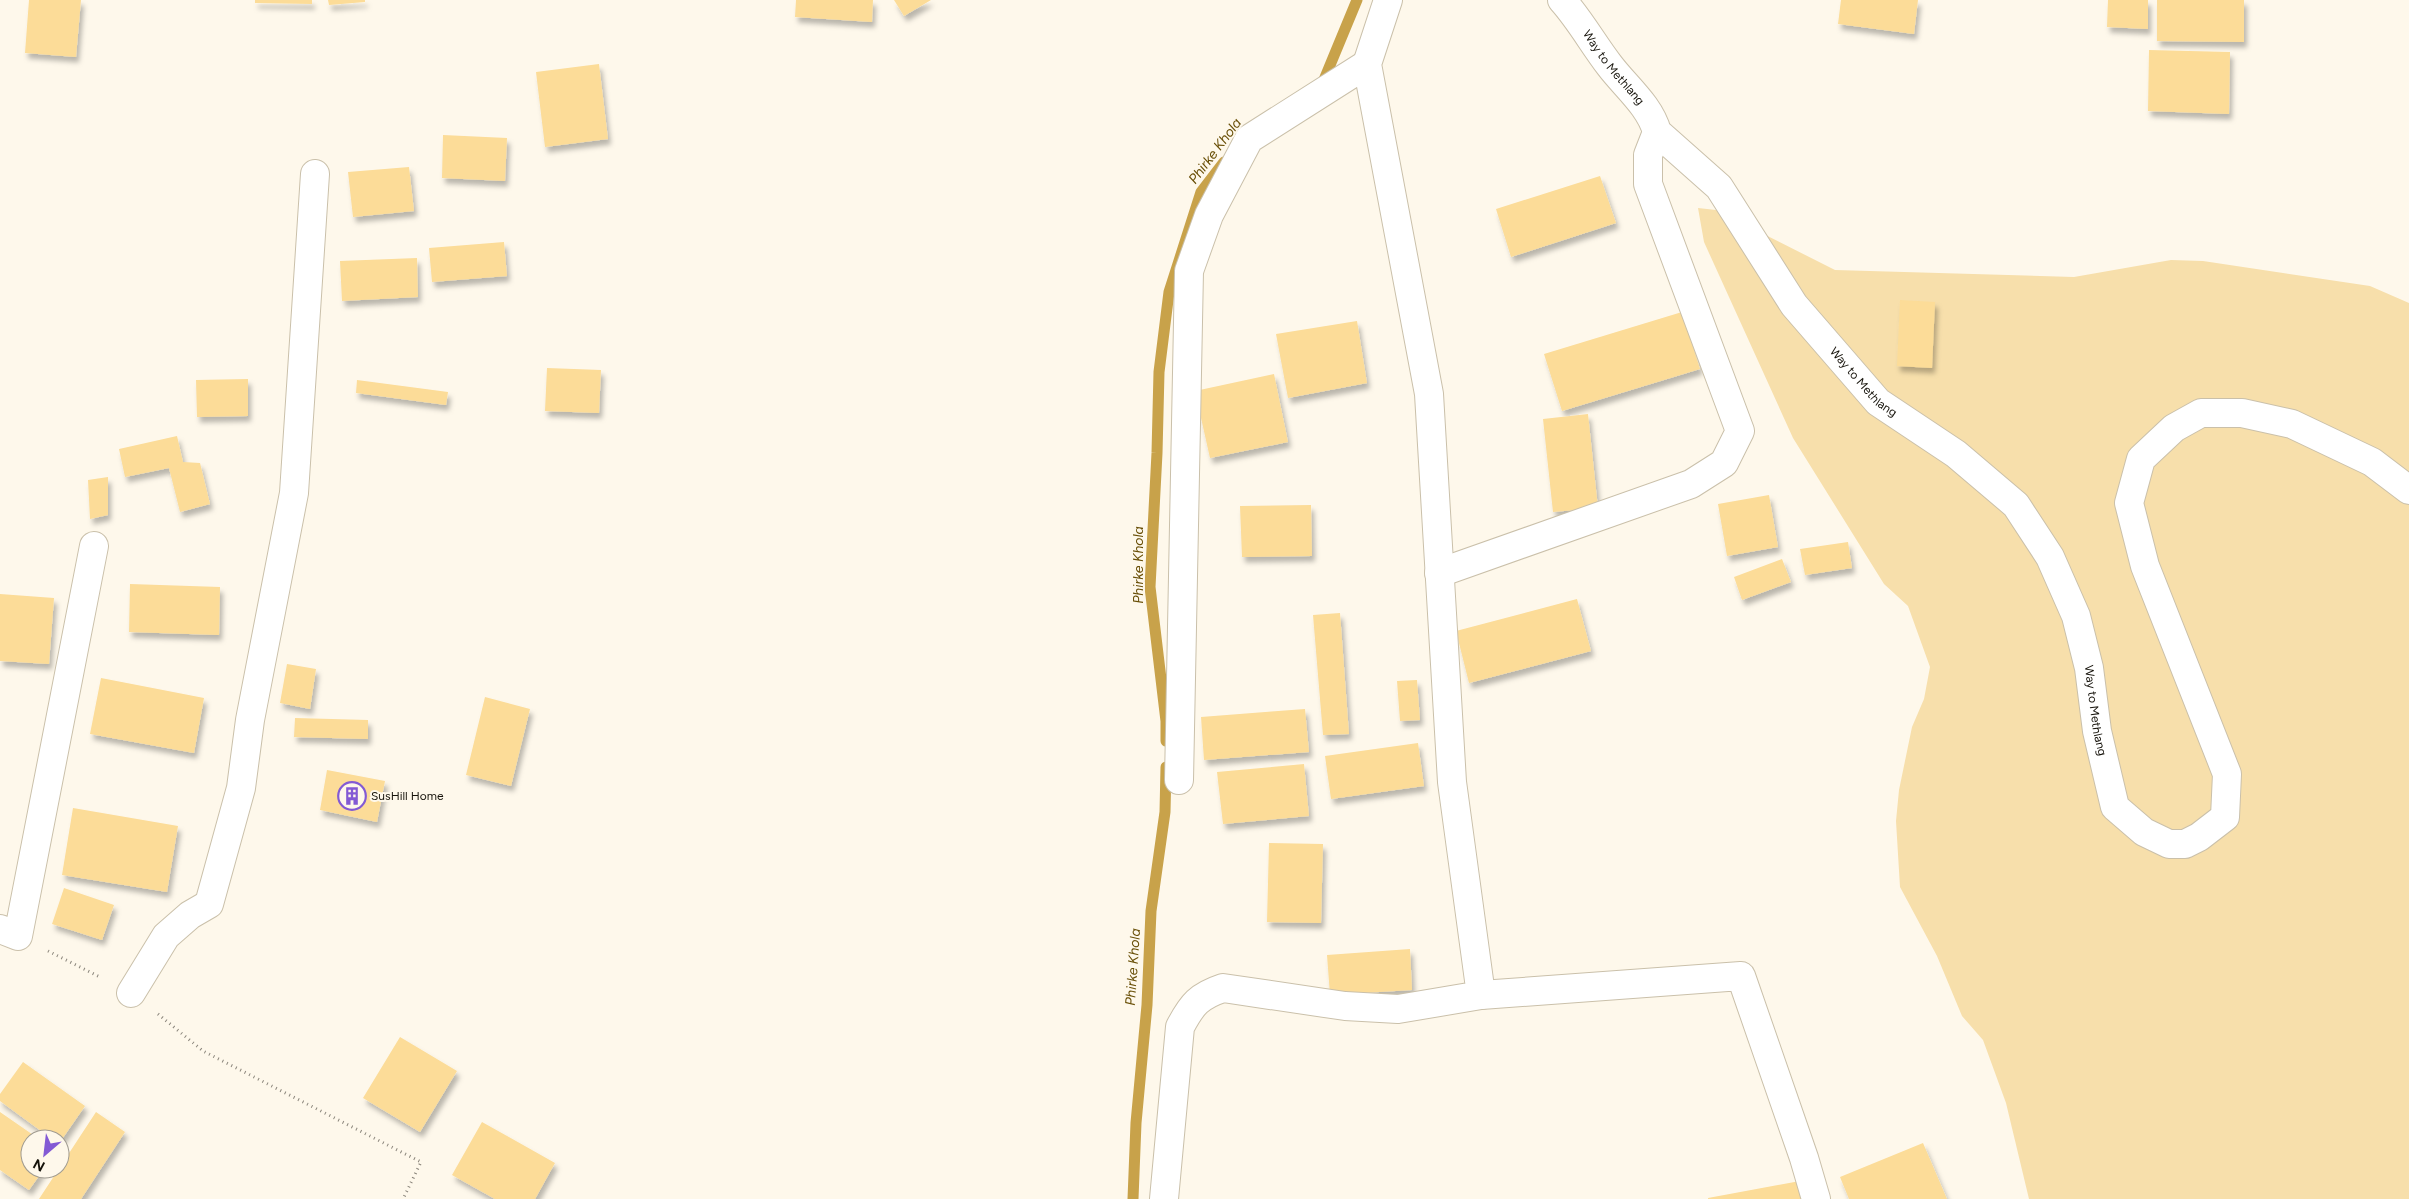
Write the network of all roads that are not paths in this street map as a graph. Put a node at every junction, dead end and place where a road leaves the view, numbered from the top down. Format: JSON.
{"nodes":[{"id":1,"x":1388,"y":0,"type":"edge"},
{"id":2,"x":1562,"y":0,"type":"edge"},
{"id":3,"x":1367,"y":64,"type":"junction"},
{"id":4,"x":1656,"y":132,"type":"junction"},
{"id":5,"x":315,"y":174,"type":"dead end"},
{"id":6,"x":2409,"y":490,"type":"edge"},
{"id":7,"x":94,"y":546,"type":"dead end"},
{"id":8,"x":1439,"y":573,"type":"junction"},
{"id":9,"x":1179,"y":780,"type":"dead end"},
{"id":10,"x":9,"y":933,"type":"edge"},
{"id":11,"x":131,"y":992,"type":"road end"},
{"id":12,"x":1481,"y":995,"type":"junction"},
{"id":13,"x":1164,"y":1199,"type":"edge"},
{"id":14,"x":1816,"y":1199,"type":"edge"}],
"edges":[{"from":1,"to":3,"type":"street"},
{"from":2,"to":4,"type":"street","name":"Way to Methlang"},
{"from":3,"to":8,"type":"street"},
{"from":3,"to":9,"type":"street"},
{"from":4,"to":6,"type":"street","name":"Way to Methlang"},
{"from":4,"to":8,"type":"street"},
{"from":5,"to":11,"type":"street"},
{"from":7,"to":10,"type":"street"},
{"from":8,"to":12,"type":"street"},
{"from":12,"to":13,"type":"street"},
{"from":12,"to":14,"type":"street"}]}
